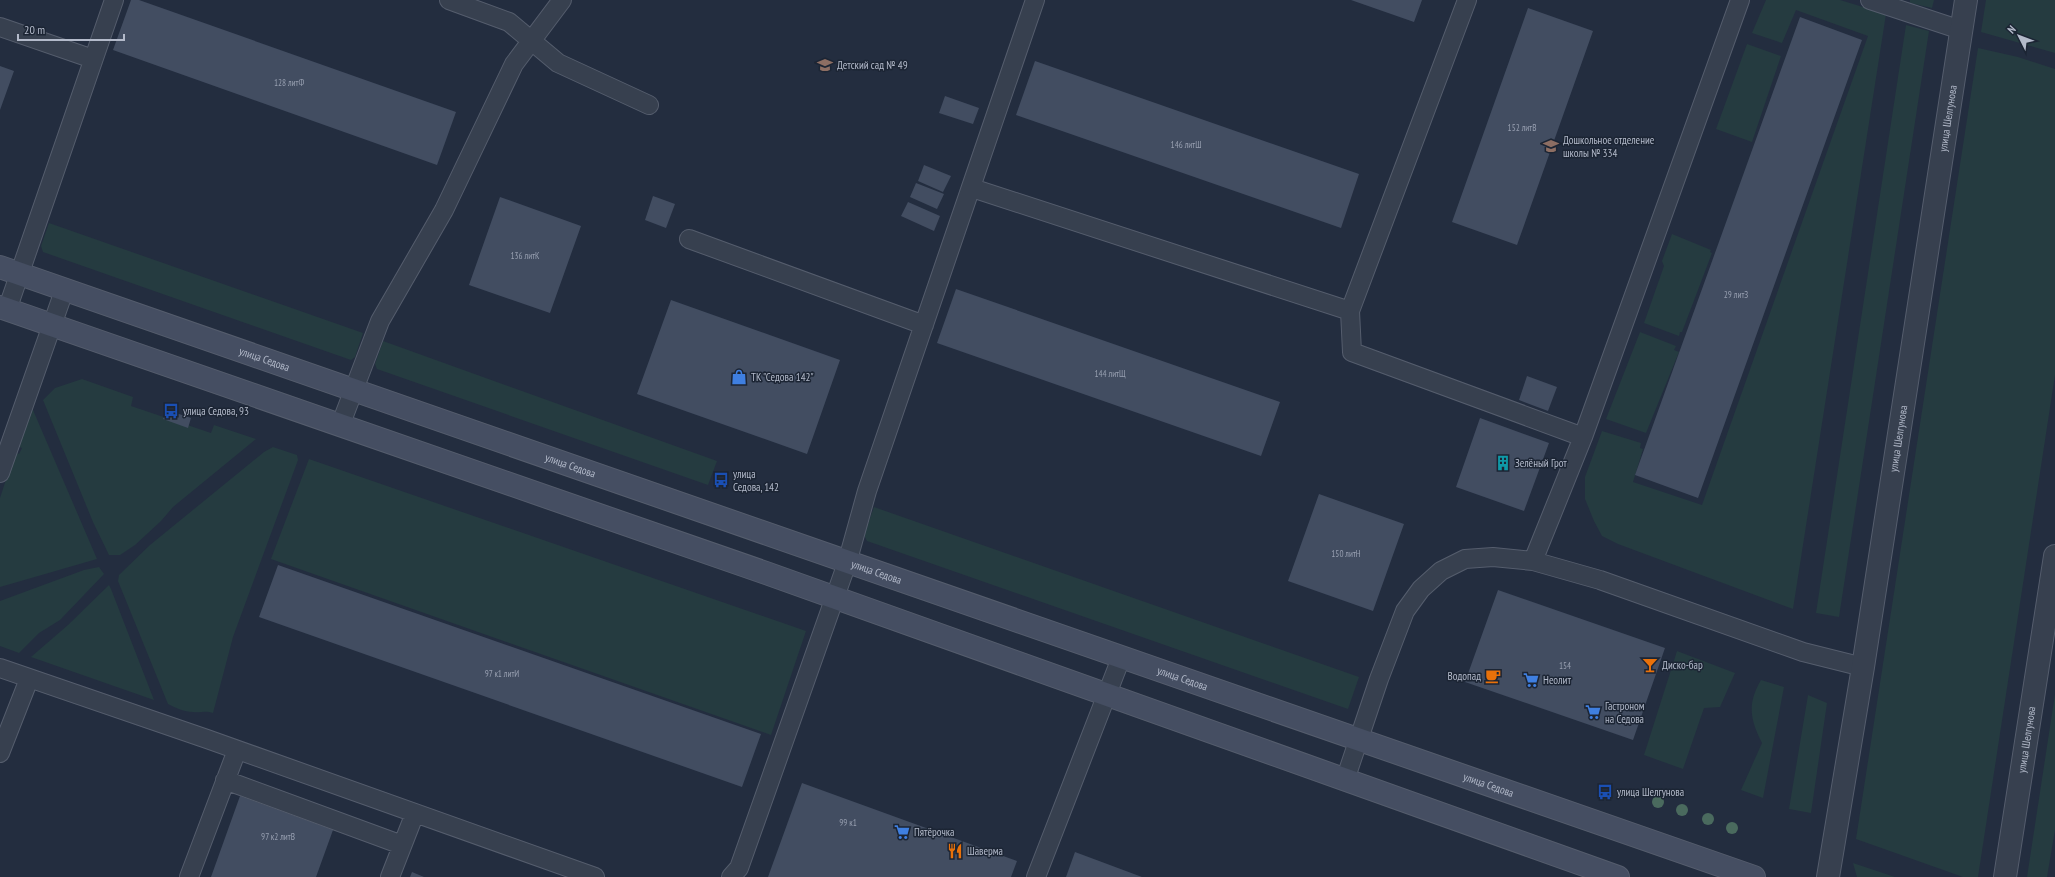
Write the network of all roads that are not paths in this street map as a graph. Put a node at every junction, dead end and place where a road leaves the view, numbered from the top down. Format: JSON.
{"nodes":[{"id":1,"x":114,"y":0,"type":"edge"},
{"id":2,"x":449,"y":0,"type":"edge"},
{"id":3,"x":562,"y":0,"type":"edge"},
{"id":4,"x":1035,"y":0,"type":"edge"},
{"id":5,"x":1467,"y":0,"type":"edge"},
{"id":6,"x":1740,"y":0,"type":"edge"},
{"id":7,"x":1870,"y":0,"type":"edge"},
{"id":8,"x":1966,"y":0,"type":"edge"},
{"id":9,"x":0,"y":27,"type":"edge"},
{"id":10,"x":1961,"y":30,"type":"junction"},
{"id":11,"x":532,"y":40,"type":"junction"},
{"id":12,"x":93,"y":59,"type":"junction"},
{"id":13,"x":649,"y":105,"type":"dead end"},
{"id":14,"x":972,"y":188,"type":"junction"},
{"id":15,"x":689,"y":239,"type":"dead end"},
{"id":16,"x":10,"y":271,"type":"edge"},
{"id":17,"x":64,"y":291,"type":"junction"},
{"id":18,"x":3,"y":308,"type":"edge"},
{"id":19,"x":1350,"y":311,"type":"junction"},
{"id":20,"x":924,"y":325,"type":"junction"},
{"id":21,"x":52,"y":326,"type":"junction"},
{"id":22,"x":353,"y":390,"type":"junction"},
{"id":23,"x":340,"y":426,"type":"junction"},
{"id":24,"x":1583,"y":437,"type":"junction"},
{"id":25,"x":0,"y":473,"type":"edge"},
{"id":26,"x":2055,"y":556,"type":"edge"},
{"id":27,"x":1533,"y":561,"type":"junction"},
{"id":28,"x":847,"y":563,"type":"junction"},
{"id":29,"x":834,"y":598,"type":"junction"},
{"id":30,"x":1121,"y":658,"type":"junction"},
{"id":31,"x":1863,"y":667,"type":"junction"},
{"id":32,"x":0,"y":668,"type":"edge"},
{"id":33,"x":29,"y":679,"type":"junction"},
{"id":34,"x":1107,"y":695,"type":"junction"},
{"id":35,"x":1358,"y":740,"type":"junction"},
{"id":36,"x":237,"y":750,"type":"junction"},
{"id":37,"x":0,"y":753,"type":"edge"},
{"id":38,"x":225,"y":780,"type":"junction"},
{"id":39,"x":1345,"y":780,"type":"junction"},
{"id":40,"x":415,"y":813,"type":"junction"},
{"id":41,"x":402,"y":845,"type":"junction"},
{"id":42,"x":189,"y":877,"type":"edge"},
{"id":43,"x":390,"y":877,"type":"edge"},
{"id":44,"x":595,"y":877,"type":"edge"},
{"id":45,"x":732,"y":877,"type":"edge"},
{"id":46,"x":1036,"y":877,"type":"edge"},
{"id":47,"x":1618,"y":877,"type":"edge"},
{"id":48,"x":1754,"y":877,"type":"edge"},
{"id":49,"x":1828,"y":877,"type":"edge"},
{"id":50,"x":2005,"y":877,"type":"edge"}],
"edges":[{"from":1,"to":12,"type":"lane"},
{"from":2,"to":11,"type":"lane"},
{"from":3,"to":11,"type":"lane"},
{"from":4,"to":14,"type":"lane"},
{"from":5,"to":19,"type":"lane"},
{"from":6,"to":24,"type":"lane"},
{"from":7,"to":10,"type":"lane"},
{"from":8,"to":10,"type":"street","name":"улица Шелгунова"},
{"from":9,"to":12,"type":"lane"},
{"from":10,"to":31,"type":"street","name":"улица Шелгунова"},
{"from":11,"to":13,"type":"lane"},
{"from":11,"to":22,"type":"lane"},
{"from":12,"to":16,"type":"lane"},
{"from":14,"to":19,"type":"lane"},
{"from":14,"to":20,"type":"lane"},
{"from":15,"to":20,"type":"lane"},
{"from":16,"to":17,"type":"main road","name":"улица Седова"},
{"from":16,"to":18,"type":"lane"},
{"from":17,"to":21,"type":"lane"},
{"from":17,"to":22,"type":"main road","name":"улица Седова"},
{"from":18,"to":21,"type":"main road"},
{"from":19,"to":24,"type":"lane"},
{"from":20,"to":28,"type":"lane"},
{"from":21,"to":23,"type":"main road"},
{"from":21,"to":25,"type":"lane"},
{"from":22,"to":23,"type":"lane"},
{"from":22,"to":28,"type":"main road","name":"улица Седова"},
{"from":23,"to":29,"type":"main road"},
{"from":24,"to":27,"type":"lane"},
{"from":26,"to":50,"type":"street","name":"улица Шелгунова"},
{"from":27,"to":31,"type":"lane"},
{"from":27,"to":35,"type":"lane"},
{"from":28,"to":29,"type":"lane"},
{"from":28,"to":30,"type":"main road","name":"улица Седова"},
{"from":29,"to":34,"type":"main road"},
{"from":29,"to":45,"type":"lane"},
{"from":30,"to":34,"type":"lane"},
{"from":30,"to":35,"type":"main road","name":"улица Седова"},
{"from":31,"to":49,"type":"street","name":"улица Шелгунова"},
{"from":32,"to":33,"type":"lane"},
{"from":33,"to":36,"type":"lane"},
{"from":33,"to":37,"type":"lane"},
{"from":34,"to":39,"type":"main road"},
{"from":34,"to":46,"type":"lane"},
{"from":35,"to":39,"type":"lane"},
{"from":35,"to":48,"type":"main road","name":"улица Седова"},
{"from":36,"to":38,"type":"lane"},
{"from":36,"to":40,"type":"lane"},
{"from":38,"to":41,"type":"lane"},
{"from":38,"to":42,"type":"lane"},
{"from":39,"to":47,"type":"main road"},
{"from":40,"to":41,"type":"lane"},
{"from":40,"to":44,"type":"lane"},
{"from":41,"to":43,"type":"lane"}]}
